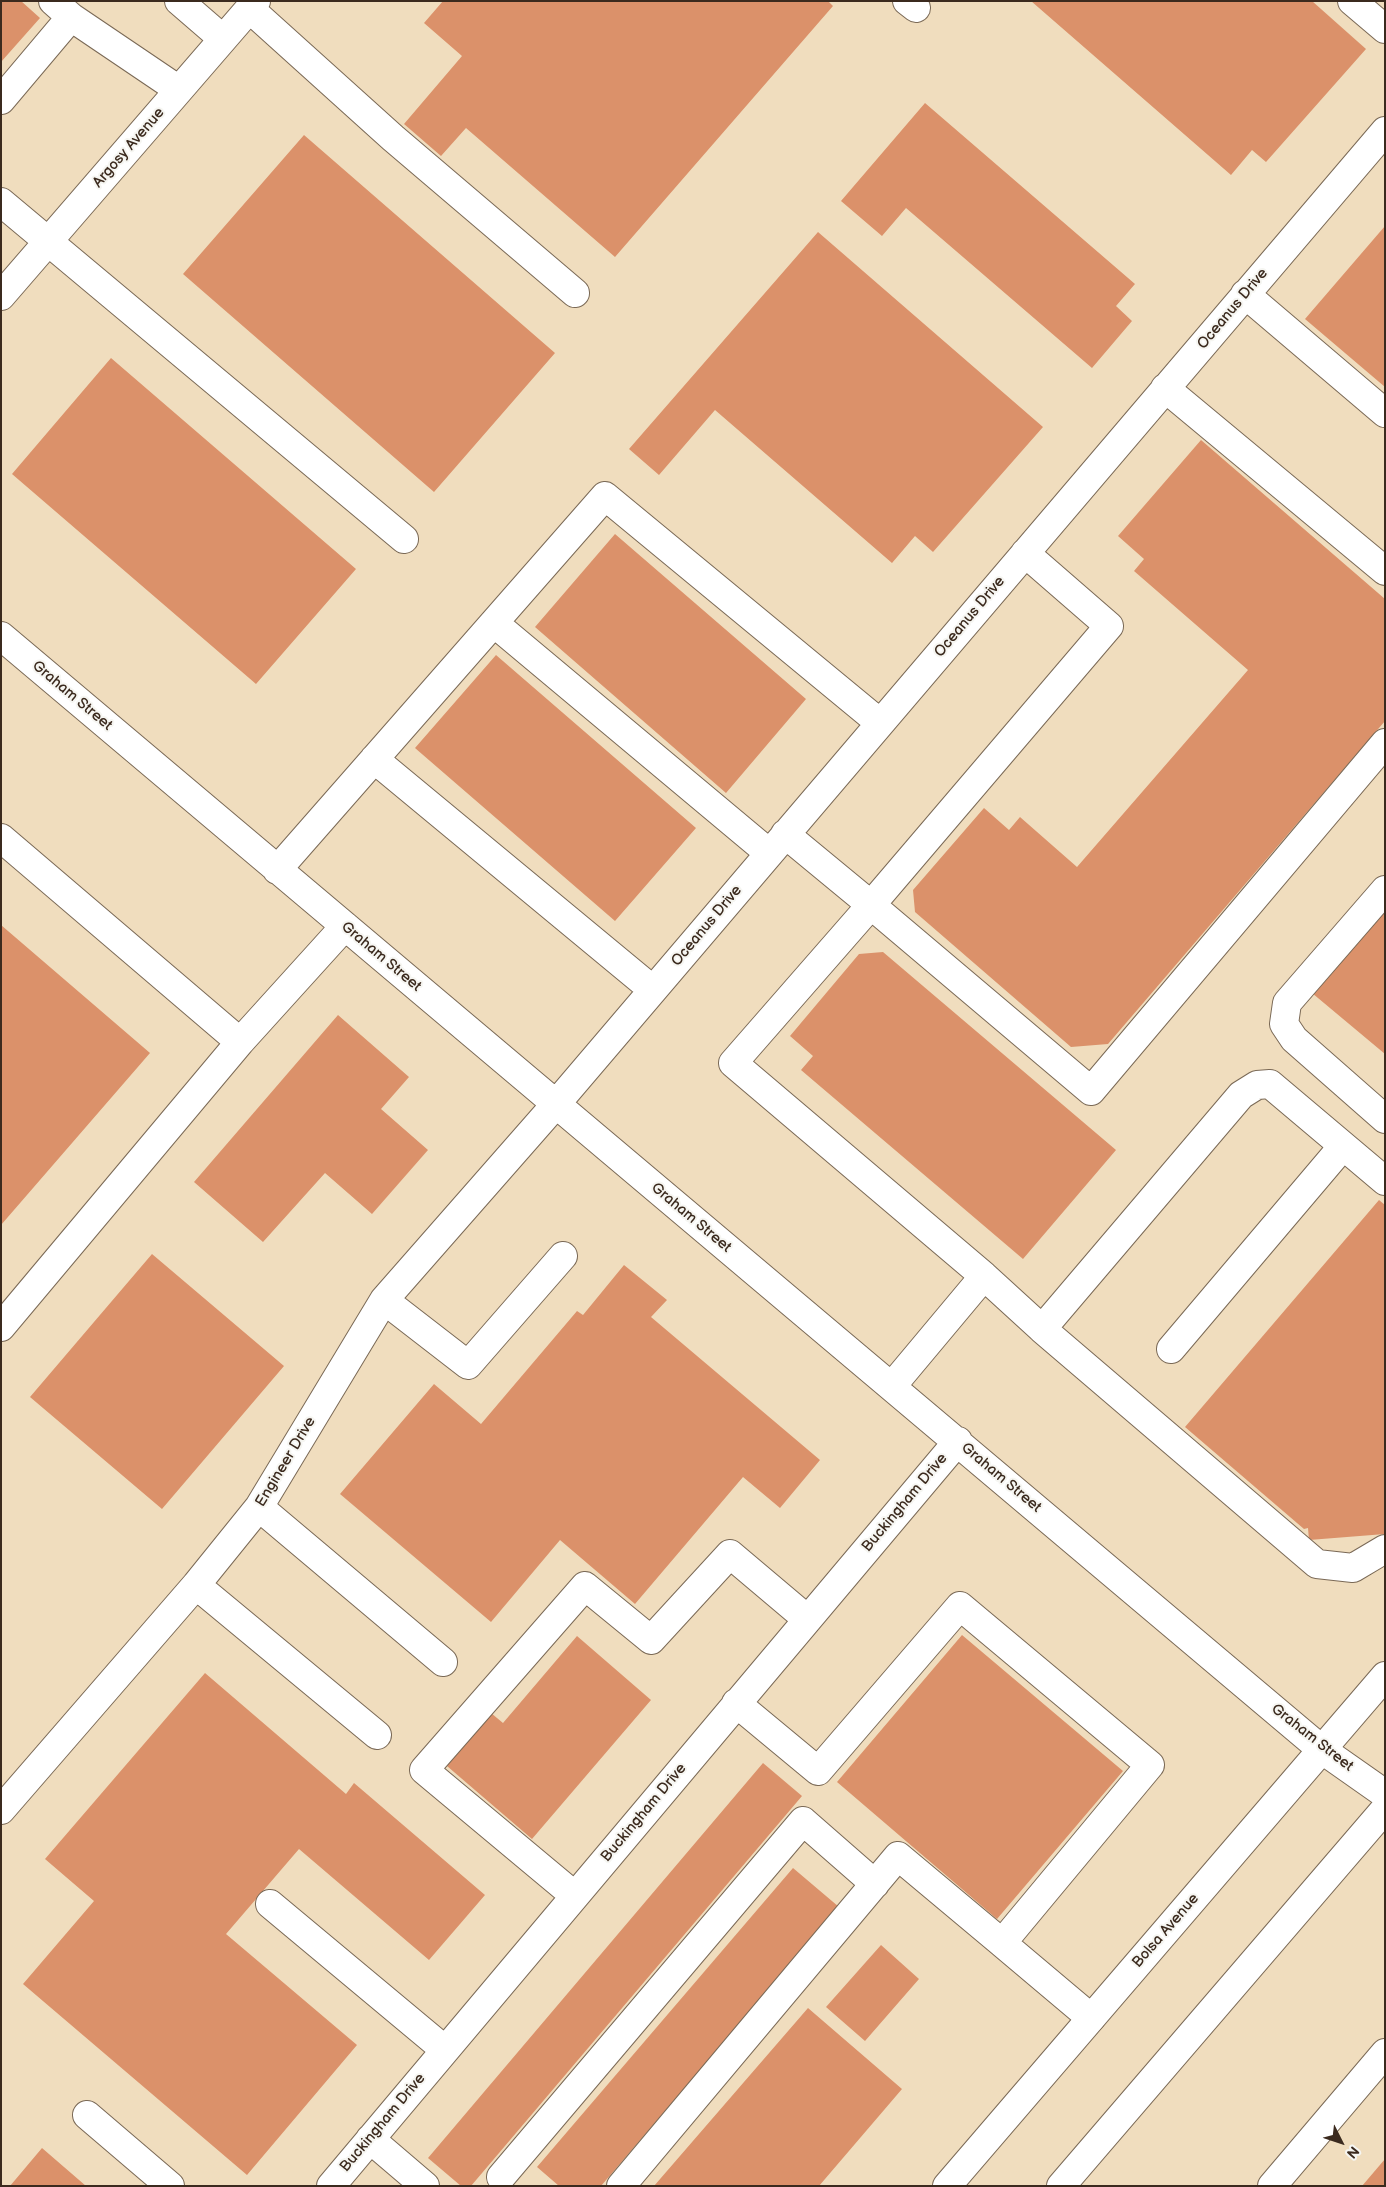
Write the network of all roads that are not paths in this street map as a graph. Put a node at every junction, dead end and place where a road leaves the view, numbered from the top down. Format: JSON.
{"nodes":[{"id":1,"x":179,"y":1,"type":"edge"},
{"id":2,"x":1352,"y":1,"type":"edge"},
{"id":3,"x":253,"y":5,"type":"edge"},
{"id":4,"x":62,"y":9,"type":"edge"},
{"id":5,"x":1385,"y":29,"type":"edge"},
{"id":6,"x":223,"y":39,"type":"junction"},
{"id":7,"x":179,"y":90,"type":"junction"},
{"id":8,"x":1,"y":100,"type":"edge"},
{"id":9,"x":1384,"y":132,"type":"edge"},
{"id":10,"x":1,"y":202,"type":"edge"},
{"id":11,"x":48,"y":241,"type":"junction"},
{"id":12,"x":575,"y":293,"type":"dead end"},
{"id":13,"x":1245,"y":294,"type":"junction"},
{"id":14,"x":1,"y":296,"type":"edge"},
{"id":15,"x":1165,"y":388,"type":"junction"},
{"id":16,"x":1385,"y":413,"type":"edge"},
{"id":17,"x":404,"y":539,"type":"dead end"},
{"id":18,"x":1025,"y":553,"type":"junction"},
{"id":19,"x":1385,"y":571,"type":"edge"},
{"id":20,"x":494,"y":623,"type":"junction"},
{"id":21,"x":1,"y":636,"type":"edge"},
{"id":22,"x":880,"y":723,"type":"junction"},
{"id":23,"x":1385,"y":743,"type":"edge"},
{"id":24,"x":374,"y":759,"type":"junction"},
{"id":25,"x":1,"y":838,"type":"edge"},
{"id":26,"x":777,"y":843,"type":"junction"},
{"id":27,"x":277,"y":870,"type":"junction"},
{"id":28,"x":1385,"y":890,"type":"edge"},
{"id":29,"x":871,"y":905,"type":"junction"},
{"id":30,"x":345,"y":926,"type":"junction"},
{"id":31,"x":652,"y":990,"type":"junction"},
{"id":32,"x":240,"y":1042,"type":"junction"},
{"id":33,"x":556,"y":1104,"type":"junction"},
{"id":34,"x":1385,"y":1119,"type":"edge"},
{"id":35,"x":1343,"y":1146,"type":"junction"},
{"id":36,"x":1385,"y":1181,"type":"edge"},
{"id":37,"x":564,"y":1256,"type":"dead end"},
{"id":38,"x":984,"y":1276,"type":"junction"},
{"id":39,"x":384,"y":1300,"type":"junction"},
{"id":40,"x":1,"y":1326,"type":"edge"},
{"id":41,"x":1042,"y":1329,"type":"junction"},
{"id":42,"x":1171,"y":1348,"type":"dead end"},
{"id":43,"x":892,"y":1386,"type":"junction"},
{"id":44,"x":958,"y":1441,"type":"junction"},
{"id":45,"x":259,"y":1507,"type":"junction"},
{"id":46,"x":1385,"y":1549,"type":"edge"},
{"id":47,"x":196,"y":1585,"type":"junction"},
{"id":48,"x":807,"y":1619,"type":"junction"},
{"id":49,"x":443,"y":1662,"type":"dead end"},
{"id":50,"x":1385,"y":1676,"type":"edge"},
{"id":51,"x":736,"y":1703,"type":"junction"},
{"id":52,"x":377,"y":1735,"type":"dead end"},
{"id":53,"x":1321,"y":1749,"type":"junction"},
{"id":54,"x":1385,"y":1794,"type":"edge"},
{"id":55,"x":1385,"y":1809,"type":"edge"},
{"id":56,"x":1,"y":1810,"type":"edge"},
{"id":57,"x":875,"y":1884,"type":"junction"},
{"id":58,"x":575,"y":1896,"type":"junction"},
{"id":59,"x":270,"y":1904,"type":"dead end"},
{"id":60,"x":1002,"y":1943,"type":"junction"},
{"id":61,"x":1091,"y":2018,"type":"junction"},
{"id":62,"x":444,"y":2050,"type":"junction"},
{"id":63,"x":1385,"y":2053,"type":"edge"},
{"id":64,"x":87,"y":2115,"type":"dead end"},
{"id":65,"x":370,"y":2139,"type":"junction"},
{"id":66,"x":501,"y":2183,"type":"edge"},
{"id":67,"x":170,"y":2186,"type":"edge"},
{"id":68,"x":331,"y":2186,"type":"edge"},
{"id":69,"x":425,"y":2186,"type":"edge"},
{"id":70,"x":621,"y":2186,"type":"edge"},
{"id":71,"x":947,"y":2186,"type":"edge"},
{"id":72,"x":1061,"y":2186,"type":"edge"},
{"id":73,"x":1272,"y":2186,"type":"edge"}],
"edges":[{"from":1,"to":6,"type":"street"},
{"from":2,"to":5,"type":"street"},
{"from":3,"to":6,"type":"street","name":"Argosy Avenue"},
{"from":3,"to":12,"type":"street"},
{"from":4,"to":7,"type":"street"},
{"from":4,"to":8,"type":"street"},
{"from":6,"to":7,"type":"street","name":"Argosy Avenue"},
{"from":7,"to":11,"type":"street","name":"Argosy Avenue"},
{"from":9,"to":13,"type":"street","name":"Oceanus Drive"},
{"from":10,"to":11,"type":"street"},
{"from":11,"to":14,"type":"street","name":"Argosy Avenue"},
{"from":11,"to":17,"type":"street"},
{"from":13,"to":15,"type":"street","name":"Oceanus Drive"},
{"from":13,"to":16,"type":"street"},
{"from":15,"to":18,"type":"street","name":"Oceanus Drive"},
{"from":15,"to":19,"type":"street"},
{"from":18,"to":22,"type":"street","name":"Oceanus Drive"},
{"from":18,"to":29,"type":"street"},
{"from":20,"to":22,"type":"street"},
{"from":20,"to":24,"type":"street"},
{"from":20,"to":26,"type":"street"},
{"from":21,"to":27,"type":"street","name":"Graham Street"},
{"from":22,"to":26,"type":"street","name":"Oceanus Drive"},
{"from":23,"to":29,"type":"street"},
{"from":24,"to":27,"type":"street"},
{"from":24,"to":31,"type":"street"},
{"from":25,"to":32,"type":"street"},
{"from":26,"to":29,"type":"street"},
{"from":26,"to":31,"type":"street","name":"Oceanus Drive"},
{"from":27,"to":30,"type":"street","name":"Graham Street"},
{"from":28,"to":34,"type":"street"},
{"from":29,"to":38,"type":"street"},
{"from":30,"to":32,"type":"street"},
{"from":30,"to":33,"type":"street","name":"Graham Street"},
{"from":31,"to":33,"type":"street","name":"Oceanus Drive"},
{"from":32,"to":40,"type":"street"},
{"from":33,"to":39,"type":"street","name":"Engineer Drive"},
{"from":33,"to":43,"type":"street","name":"Graham Street"},
{"from":35,"to":36,"type":"street"},
{"from":35,"to":41,"type":"street"},
{"from":35,"to":42,"type":"street"},
{"from":37,"to":39,"type":"street"},
{"from":38,"to":41,"type":"street"},
{"from":38,"to":43,"type":"street"},
{"from":39,"to":45,"type":"street","name":"Engineer Drive"},
{"from":41,"to":46,"type":"street"},
{"from":43,"to":44,"type":"street","name":"Graham Street"},
{"from":44,"to":48,"type":"street","name":"Buckingham Drive"},
{"from":44,"to":53,"type":"street","name":"Graham Street"},
{"from":45,"to":47,"type":"street","name":"Engineer Drive"},
{"from":45,"to":49,"type":"street"},
{"from":47,"to":52,"type":"street"},
{"from":47,"to":56,"type":"street","name":"Engineer Drive"},
{"from":48,"to":51,"type":"street","name":"Buckingham Drive"},
{"from":48,"to":58,"type":"street"},
{"from":50,"to":53,"type":"street","name":"Bolsa Avenue"},
{"from":51,"to":58,"type":"street","name":"Buckingham Drive"},
{"from":51,"to":60,"type":"street"},
{"from":53,"to":54,"type":"street","name":"Graham Street"},
{"from":53,"to":61,"type":"street","name":"Bolsa Avenue"},
{"from":55,"to":72,"type":"street"},
{"from":57,"to":60,"type":"street"},
{"from":57,"to":66,"type":"street"},
{"from":57,"to":70,"type":"street"},
{"from":58,"to":62,"type":"street","name":"Buckingham Drive"},
{"from":59,"to":62,"type":"street"},
{"from":60,"to":61,"type":"street"},
{"from":61,"to":71,"type":"street","name":"Bolsa Avenue"},
{"from":62,"to":65,"type":"street","name":"Buckingham Drive"},
{"from":63,"to":73,"type":"street"},
{"from":64,"to":67,"type":"street"},
{"from":65,"to":68,"type":"street","name":"Buckingham Drive"},
{"from":65,"to":69,"type":"street"}]}
